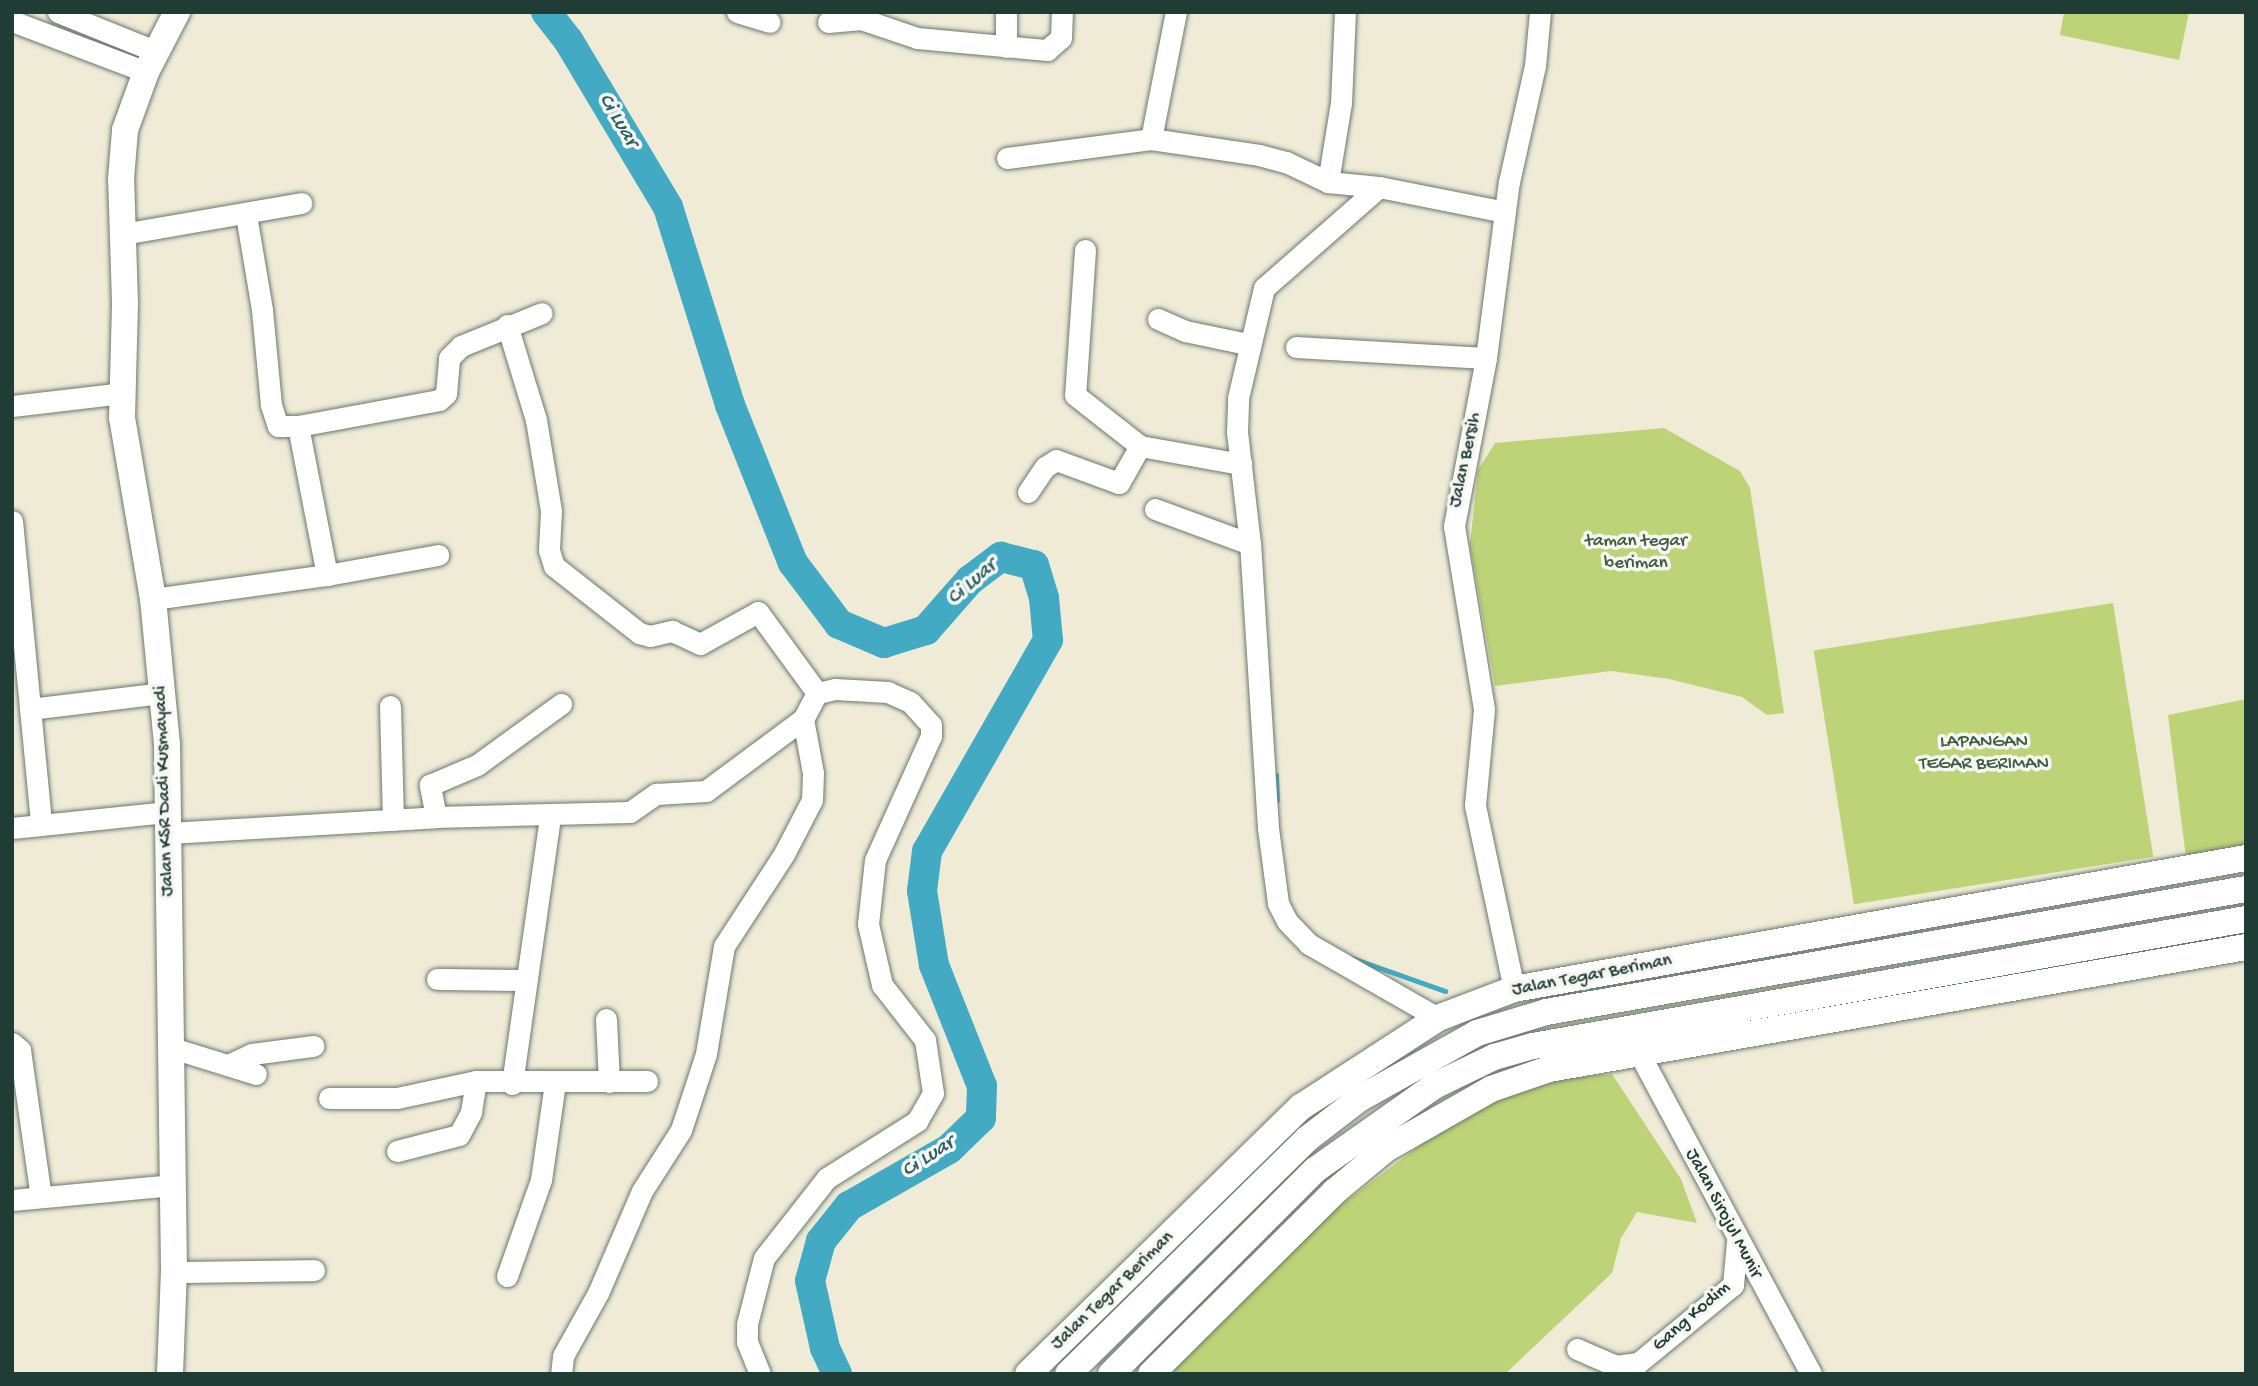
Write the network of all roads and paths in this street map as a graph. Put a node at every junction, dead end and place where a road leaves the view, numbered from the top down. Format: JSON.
{"nodes":[{"id":1,"x":58,"y":12,"type":"edge"},
{"id":2,"x":177,"y":12,"type":"edge"},
{"id":3,"x":739,"y":12,"type":"edge"},
{"id":4,"x":1006,"y":12,"type":"edge"},
{"id":5,"x":1062,"y":12,"type":"edge"},
{"id":6,"x":1176,"y":12,"type":"edge"},
{"id":7,"x":1345,"y":12,"type":"edge"},
{"id":8,"x":1540,"y":12,"type":"edge"},
{"id":9,"x":95,"y":18,"type":"edge"},
{"id":10,"x":12,"y":21,"type":"edge"},
{"id":11,"x":770,"y":22,"type":"dead end"},
{"id":12,"x":828,"y":22,"type":"dead end"},
{"id":13,"x":1006,"y":47,"type":"junction"},
{"id":14,"x":151,"y":62,"type":"junction"},
{"id":15,"x":1151,"y":139,"type":"junction"},
{"id":16,"x":1007,"y":158,"type":"dead end"},
{"id":17,"x":1328,"y":182,"type":"junction"},
{"id":18,"x":1387,"y":189,"type":"junction"},
{"id":19,"x":301,"y":204,"type":"dead end"},
{"id":20,"x":1505,"y":212,"type":"junction"},
{"id":21,"x":246,"y":215,"type":"junction"},
{"id":22,"x":122,"y":234,"type":"junction"},
{"id":23,"x":1085,"y":250,"type":"dead end"},
{"id":24,"x":542,"y":313,"type":"dead end"},
{"id":25,"x":1158,"y":319,"type":"dead end"},
{"id":26,"x":507,"y":325,"type":"junction"},
{"id":27,"x":1247,"y":344,"type":"junction"},
{"id":28,"x":1296,"y":347,"type":"dead end"},
{"id":29,"x":1486,"y":358,"type":"junction"},
{"id":30,"x":122,"y":393,"type":"junction"},
{"id":31,"x":12,"y":406,"type":"edge"},
{"id":32,"x":298,"y":426,"type":"junction"},
{"id":33,"x":1140,"y":446,"type":"junction"},
{"id":34,"x":1241,"y":464,"type":"junction"},
{"id":35,"x":1028,"y":492,"type":"dead end"},
{"id":36,"x":1155,"y":509,"type":"dead end"},
{"id":37,"x":12,"y":521,"type":"edge"},
{"id":38,"x":1250,"y":544,"type":"junction"},
{"id":39,"x":438,"y":555,"type":"dead end"},
{"id":40,"x":327,"y":575,"type":"junction"},
{"id":41,"x":153,"y":599,"type":"junction"},
{"id":42,"x":163,"y":693,"type":"junction"},
{"id":43,"x":817,"y":693,"type":"junction"},
{"id":44,"x":561,"y":704,"type":"dead end"},
{"id":45,"x":390,"y":706,"type":"dead end"},
{"id":46,"x":30,"y":709,"type":"junction"},
{"id":47,"x":803,"y":719,"type":"junction"},
{"id":48,"x":550,"y":816,"type":"junction"},
{"id":49,"x":436,"y":817,"type":"junction"},
{"id":50,"x":393,"y":820,"type":"junction"},
{"id":51,"x":168,"y":822,"type":"junction"},
{"id":52,"x":41,"y":824,"type":"junction"},
{"id":53,"x":12,"y":828,"type":"edge"},
{"id":54,"x":2246,"y":858,"type":"edge"},
{"id":55,"x":2246,"y":889,"type":"edge"},
{"id":56,"x":2246,"y":919,"type":"edge"},
{"id":57,"x":2246,"y":947,"type":"edge"},
{"id":58,"x":437,"y":979,"type":"dead end"},
{"id":59,"x":525,"y":980,"type":"junction"},
{"id":60,"x":1514,"y":989,"type":"junction"},
{"id":61,"x":1438,"y":1018,"type":"junction"},
{"id":62,"x":606,"y":1019,"type":"dead end"},
{"id":63,"x":12,"y":1043,"type":"edge"},
{"id":64,"x":313,"y":1046,"type":"dead end"},
{"id":65,"x":169,"y":1047,"type":"junction"},
{"id":66,"x":1639,"y":1054,"type":"junction"},
{"id":67,"x":228,"y":1065,"type":"junction"},
{"id":68,"x":256,"y":1074,"type":"dead end"},
{"id":69,"x":476,"y":1081,"type":"junction"},
{"id":70,"x":647,"y":1081,"type":"dead end"},
{"id":71,"x":608,"y":1082,"type":"junction"},
{"id":72,"x":555,"y":1083,"type":"junction"},
{"id":73,"x":512,"y":1084,"type":"junction"},
{"id":74,"x":329,"y":1098,"type":"dead end"},
{"id":75,"x":397,"y":1151,"type":"dead end"},
{"id":76,"x":173,"y":1185,"type":"junction"},
{"id":77,"x":41,"y":1196,"type":"junction"},
{"id":78,"x":12,"y":1200,"type":"edge"},
{"id":79,"x":1182,"y":1224,"type":"junction"},
{"id":80,"x":1737,"y":1242,"type":"junction"},
{"id":81,"x":1235,"y":1250,"type":"junction"},
{"id":82,"x":1179,"y":1264,"type":"junction"},
{"id":83,"x":314,"y":1270,"type":"dead end"},
{"id":84,"x":174,"y":1272,"type":"junction"},
{"id":85,"x":507,"y":1276,"type":"dead end"},
{"id":86,"x":1245,"y":1282,"type":"junction"},
{"id":87,"x":1577,"y":1349,"type":"dead end"},
{"id":88,"x":170,"y":1374,"type":"edge"},
{"id":89,"x":561,"y":1374,"type":"edge"},
{"id":90,"x":760,"y":1374,"type":"edge"},
{"id":91,"x":1028,"y":1374,"type":"edge"},
{"id":92,"x":1068,"y":1374,"type":"edge"},
{"id":93,"x":1111,"y":1374,"type":"edge"},
{"id":94,"x":1151,"y":1374,"type":"edge"},
{"id":95,"x":1811,"y":1374,"type":"edge"}],
"edges":[{"from":1,"to":9,"type":"street"},
{"from":2,"to":14,"type":"main road","name":"Jalan KSR Dadi Kusmayadi"},
{"from":3,"to":11,"type":"street"},
{"from":4,"to":13,"type":"street"},
{"from":5,"to":13,"type":"street"},
{"from":6,"to":15,"type":"street"},
{"from":7,"to":17,"type":"street"},
{"from":8,"to":20,"type":"street","name":"Jalan Bersih"},
{"from":9,"to":14,"type":"street"},
{"from":10,"to":14,"type":"street"},
{"from":12,"to":13,"type":"street"},
{"from":14,"to":22,"type":"main road","name":"Jalan KSR Dadi Kusmayadi"},
{"from":15,"to":16,"type":"street"},
{"from":15,"to":17,"type":"street"},
{"from":17,"to":18,"type":"street"},
{"from":18,"to":20,"type":"street"},
{"from":18,"to":27,"type":"street"},
{"from":19,"to":21,"type":"street"},
{"from":20,"to":29,"type":"street","name":"Jalan Bersih"},
{"from":21,"to":22,"type":"street"},
{"from":21,"to":32,"type":"street"},
{"from":22,"to":30,"type":"main road","name":"Jalan KSR Dadi Kusmayadi"},
{"from":23,"to":33,"type":"street"},
{"from":24,"to":26,"type":"street"},
{"from":25,"to":27,"type":"street"},
{"from":26,"to":32,"type":"street"},
{"from":26,"to":43,"type":"street"},
{"from":27,"to":34,"type":"street"},
{"from":28,"to":29,"type":"street"},
{"from":29,"to":60,"type":"street","name":"Jalan Bersih"},
{"from":30,"to":31,"type":"street"},
{"from":30,"to":41,"type":"main road","name":"Jalan KSR Dadi Kusmayadi"},
{"from":32,"to":40,"type":"street"},
{"from":33,"to":34,"type":"street"},
{"from":33,"to":35,"type":"street"},
{"from":34,"to":38,"type":"street"},
{"from":36,"to":38,"type":"street"},
{"from":37,"to":46,"type":"street"},
{"from":38,"to":61,"type":"street"},
{"from":39,"to":40,"type":"street"},
{"from":40,"to":41,"type":"street"},
{"from":41,"to":42,"type":"main road","name":"Jalan KSR Dadi Kusmayadi"},
{"from":42,"to":46,"type":"street"},
{"from":42,"to":51,"type":"main road","name":"Jalan KSR Dadi Kusmayadi"},
{"from":43,"to":47,"type":"street"},
{"from":43,"to":90,"type":"street"},
{"from":44,"to":49,"type":"street"},
{"from":45,"to":50,"type":"street"},
{"from":46,"to":52,"type":"street"},
{"from":47,"to":48,"type":"street"},
{"from":47,"to":89,"type":"street"},
{"from":48,"to":49,"type":"street"},
{"from":48,"to":59,"type":"street"},
{"from":49,"to":50,"type":"street"},
{"from":50,"to":51,"type":"street"},
{"from":51,"to":52,"type":"street"},
{"from":51,"to":65,"type":"main road","name":"Jalan KSR Dadi Kusmayadi"},
{"from":52,"to":53,"type":"street"},
{"from":54,"to":60,"type":"main road","name":"Jalan Tegar Beriman"},
{"from":55,"to":82,"type":"main road","name":"Jalan Tegar Beriman"},
{"from":56,"to":81,"type":"main road"},
{"from":57,"to":66,"type":"main road"},
{"from":58,"to":59,"type":"street"},
{"from":59,"to":73,"type":"street"},
{"from":60,"to":61,"type":"main road","name":"Jalan Tegar Beriman"},
{"from":61,"to":79,"type":"main road","name":"Jalan Tegar Beriman"},
{"from":62,"to":71,"type":"street"},
{"from":63,"to":77,"type":"street"},
{"from":64,"to":67,"type":"street"},
{"from":65,"to":67,"type":"street"},
{"from":65,"to":76,"type":"main road","name":"Jalan KSR Dadi Kusmayadi"},
{"from":66,"to":80,"type":"street","name":"Jalan Sirojul Munir"},
{"from":66,"to":86,"type":"main road"},
{"from":67,"to":68,"type":"street"},
{"from":69,"to":73,"type":"street"},
{"from":69,"to":74,"type":"street"},
{"from":69,"to":75,"type":"street"},
{"from":70,"to":71,"type":"street"},
{"from":71,"to":72,"type":"street"},
{"from":72,"to":73,"type":"street"},
{"from":72,"to":85,"type":"street"},
{"from":76,"to":77,"type":"street"},
{"from":76,"to":84,"type":"main road","name":"Jalan KSR Dadi Kusmayadi"},
{"from":77,"to":78,"type":"street"},
{"from":79,"to":82,"type":"main road"},
{"from":79,"to":91,"type":"main road","name":"Jalan Tegar Beriman"},
{"from":80,"to":87,"type":"street","name":"Gang Kodim"},
{"from":80,"to":95,"type":"street","name":"Jalan Sirojul Munir"},
{"from":81,"to":86,"type":"main road"},
{"from":81,"to":93,"type":"main road"},
{"from":82,"to":92,"type":"main road","name":"Jalan Tegar Beriman"},
{"from":83,"to":84,"type":"street"},
{"from":84,"to":88,"type":"main road","name":"Jalan KSR Dadi Kusmayadi"},
{"from":86,"to":94,"type":"main road"}]}
